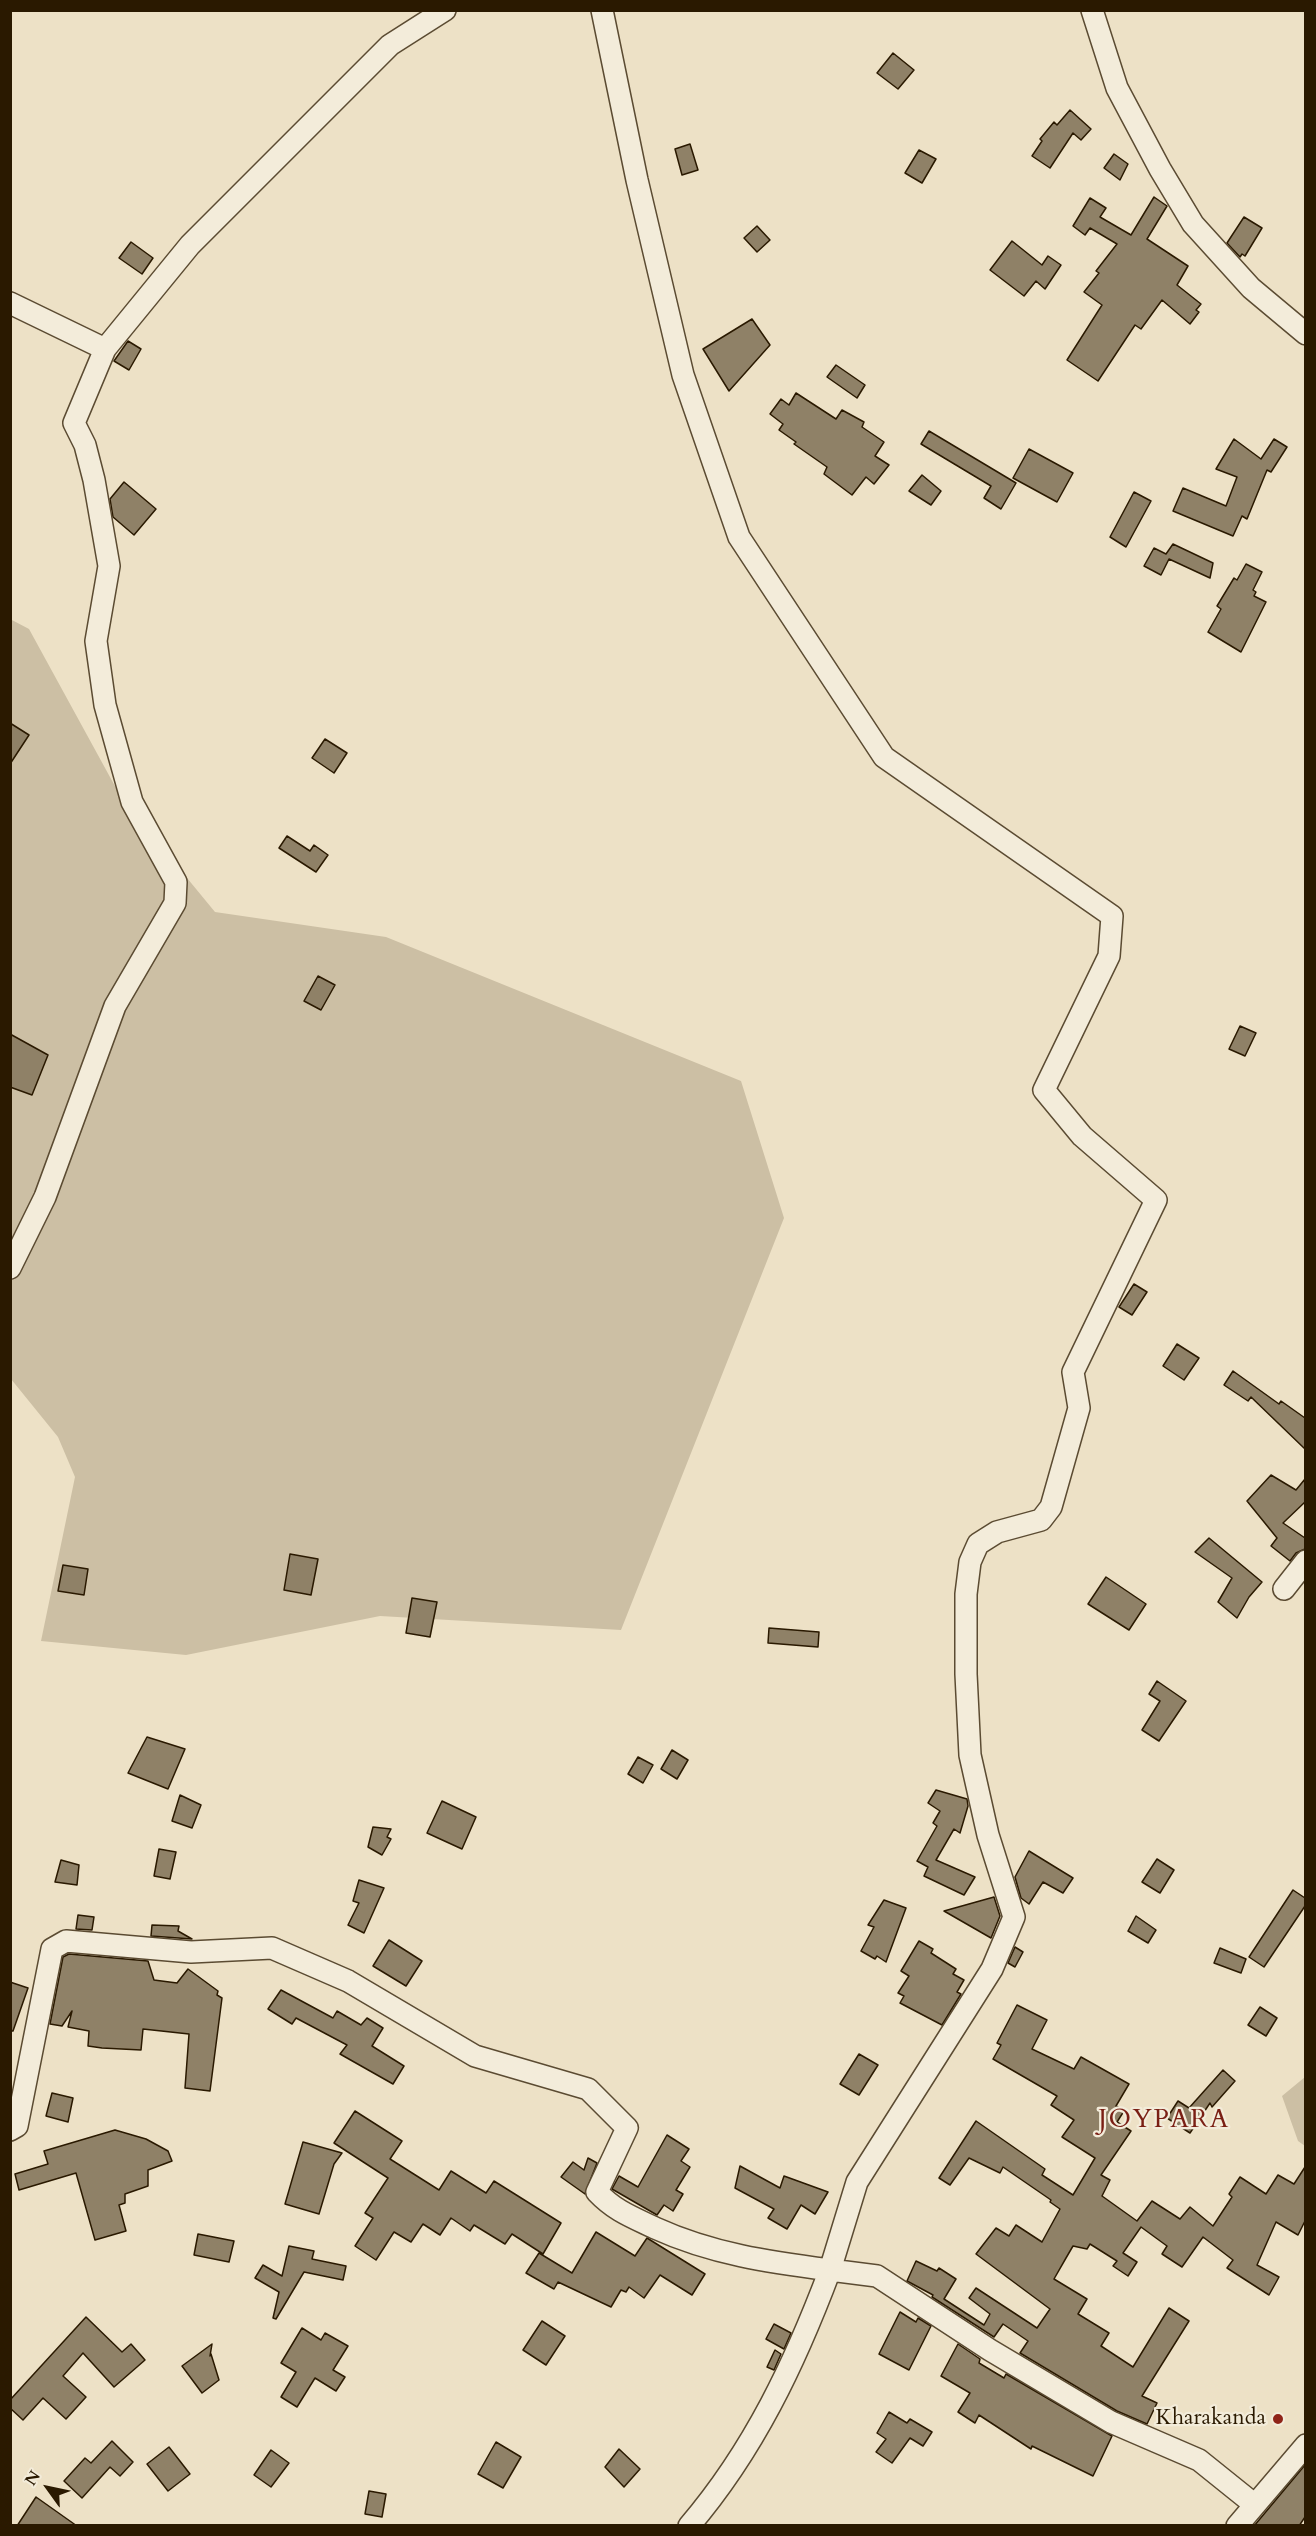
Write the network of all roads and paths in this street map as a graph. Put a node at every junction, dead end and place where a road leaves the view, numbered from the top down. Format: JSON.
{"nodes":[{"id":1,"x":445,"y":10,"type":"edge"},
{"id":2,"x":602,"y":10,"type":"edge"},
{"id":3,"x":1092,"y":10,"type":"edge"},
{"id":4,"x":10,"y":303,"type":"edge"},
{"id":5,"x":1305,"y":334,"type":"edge"},
{"id":6,"x":105,"y":349,"type":"junction"},
{"id":7,"x":10,"y":1268,"type":"edge"},
{"id":8,"x":1305,"y":1561,"type":"edge"},
{"id":9,"x":1284,"y":1590,"type":"dead end"},
{"id":10,"x":10,"y":2130,"type":"edge"},
{"id":11,"x":830,"y":2270,"type":"junction"},
{"id":12,"x":1305,"y":2445,"type":"edge"},
{"id":13,"x":1255,"y":2505,"type":"junction"},
{"id":14,"x":689,"y":2526,"type":"edge"},
{"id":15,"x":1237,"y":2526,"type":"edge"}],
"edges":[{"from":1,"to":6,"type":"street"},
{"from":2,"to":11,"type":"street"},
{"from":3,"to":5,"type":"street"},
{"from":4,"to":6,"type":"street"},
{"from":6,"to":7,"type":"street"},
{"from":8,"to":9,"type":"street"},
{"from":10,"to":11,"type":"street"},
{"from":11,"to":13,"type":"street"},
{"from":11,"to":14,"type":"street"},
{"from":12,"to":13,"type":"street"},
{"from":13,"to":15,"type":"street"}]}
